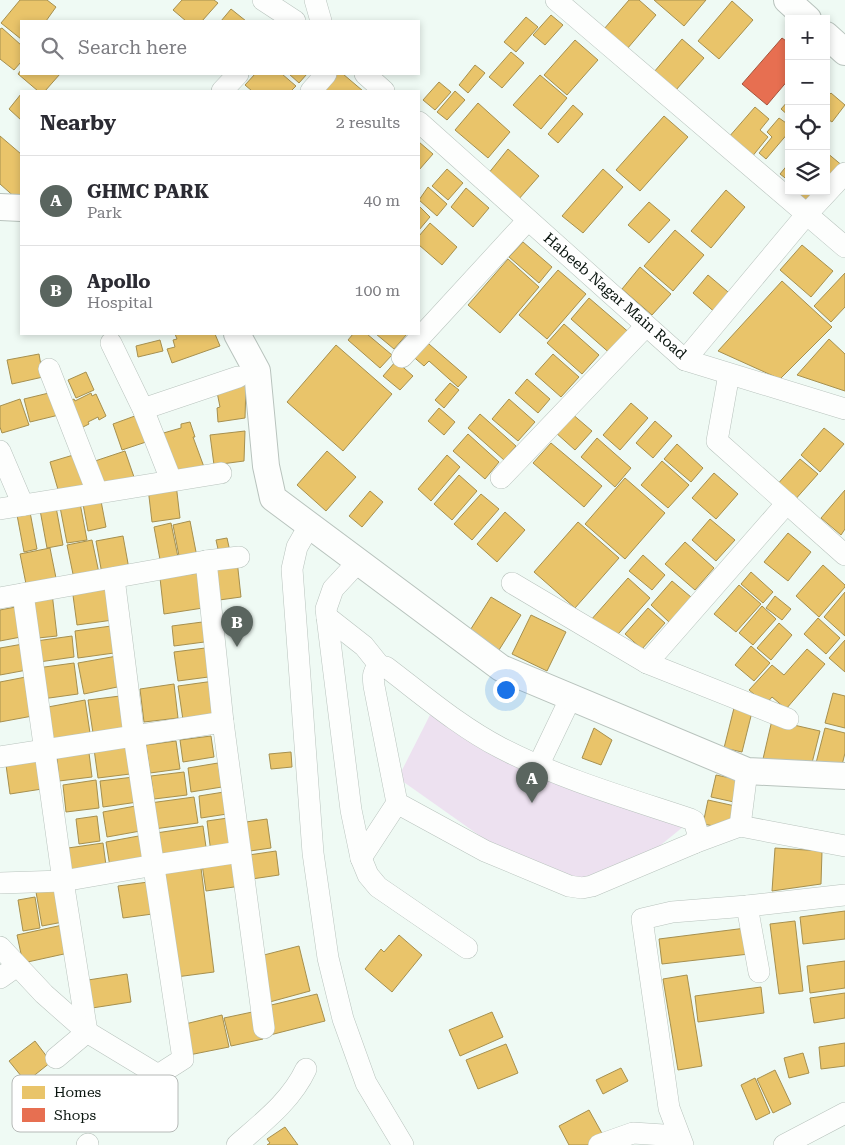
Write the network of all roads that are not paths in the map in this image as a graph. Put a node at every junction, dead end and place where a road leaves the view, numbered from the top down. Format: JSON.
{"nodes":[{"id":1,"x":263,"y":0,"type":"edge"},
{"id":2,"x":315,"y":0,"type":"edge"},
{"id":3,"x":556,"y":0,"type":"edge"},
{"id":4,"x":787,"y":0,"type":"edge"},
{"id":5,"x":804,"y":15,"type":"edge"},
{"id":6,"x":290,"y":20,"type":"edge"},
{"id":7,"x":321,"y":20,"type":"edge"},
{"id":8,"x":830,"y":39,"type":"edge"},
{"id":9,"x":845,"y":52,"type":"edge"},
{"id":10,"x":237,"y":75,"type":"edge"},
{"id":11,"x":325,"y":75,"type":"edge"},
{"id":12,"x":366,"y":75,"type":"edge"},
{"id":13,"x":223,"y":90,"type":"edge"},
{"id":14,"x":312,"y":90,"type":"edge"},
{"id":15,"x":383,"y":90,"type":"edge"},
{"id":16,"x":420,"y":123,"type":"edge"},
{"id":17,"x":845,"y":173,"type":"edge"},
{"id":18,"x":806,"y":215,"type":"junction"},
{"id":19,"x":528,"y":220,"type":"junction"},
{"id":20,"x":845,"y":247,"type":"edge"},
{"id":21,"x":646,"y":326,"type":"junction"},
{"id":22,"x":238,"y":335,"type":"edge"},
{"id":23,"x":111,"y":343,"type":"dead end"},
{"id":24,"x":402,"y":357,"type":"dead end"},
{"id":25,"x":685,"y":360,"type":"junction"},
{"id":26,"x":49,"y":369,"type":"dead end"},
{"id":27,"x":730,"y":374,"type":"junction"},
{"id":28,"x":238,"y":378,"type":"dead end"},
{"id":29,"x":143,"y":408,"type":"junction"},
{"id":30,"x":845,"y":408,"type":"edge"},
{"id":31,"x":0,"y":451,"type":"edge"},
{"id":32,"x":221,"y":473,"type":"dead end"},
{"id":33,"x":501,"y":478,"type":"dead end"},
{"id":34,"x":171,"y":480,"type":"junction"},
{"id":35,"x":98,"y":492,"type":"junction"},
{"id":36,"x":787,"y":504,"type":"junction"},
{"id":37,"x":23,"y":505,"type":"junction"},
{"id":38,"x":0,"y":509,"type":"edge"},
{"id":39,"x":309,"y":526,"type":"junction"},
{"id":40,"x":845,"y":555,"type":"edge"},
{"id":41,"x":239,"y":558,"type":"dead end"},
{"id":42,"x":206,"y":561,"type":"junction"},
{"id":43,"x":358,"y":562,"type":"junction"},
{"id":44,"x":114,"y":578,"type":"junction"},
{"id":45,"x":512,"y":583,"type":"dead end"},
{"id":46,"x":23,"y":594,"type":"junction"},
{"id":47,"x":0,"y":598,"type":"edge"},
{"id":48,"x":327,"y":616,"type":"junction"},
{"id":49,"x":647,"y":663,"type":"junction"},
{"id":50,"x":380,"y":666,"type":"junction"},
{"id":51,"x":571,"y":697,"type":"junction"},
{"id":52,"x":788,"y":719,"type":"dead end"},
{"id":53,"x":223,"y":722,"type":"junction"},
{"id":54,"x":134,"y":736,"type":"junction"},
{"id":55,"x":45,"y":749,"type":"junction"},
{"id":56,"x":0,"y":757,"type":"edge"},
{"id":57,"x":539,"y":764,"type":"junction"},
{"id":58,"x":747,"y":771,"type":"junction"},
{"id":59,"x":845,"y":776,"type":"edge"},
{"id":60,"x":397,"y":803,"type":"junction"},
{"id":61,"x":740,"y":826,"type":"junction"},
{"id":62,"x":694,"y":843,"type":"junction"},
{"id":63,"x":845,"y":846,"type":"edge"},
{"id":64,"x":240,"y":852,"type":"junction"},
{"id":65,"x":361,"y":858,"type":"junction"},
{"id":66,"x":155,"y":864,"type":"junction"},
{"id":67,"x":63,"y":881,"type":"junction"},
{"id":68,"x":0,"y":883,"type":"edge"},
{"id":69,"x":845,"y":895,"type":"edge"},
{"id":70,"x":747,"y":906,"type":"junction"},
{"id":71,"x":0,"y":947,"type":"edge"},
{"id":72,"x":466,"y":948,"type":"dead end"},
{"id":73,"x":17,"y":966,"type":"junction"},
{"id":74,"x":759,"y":972,"type":"dead end"},
{"id":75,"x":0,"y":978,"type":"edge"},
{"id":76,"x":264,"y":1028,"type":"dead end"},
{"id":77,"x":87,"y":1032,"type":"junction"},
{"id":78,"x":56,"y":1058,"type":"dead end"},
{"id":79,"x":306,"y":1069,"type":"dead end"},
{"id":80,"x":150,"y":1075,"type":"edge"},
{"id":81,"x":167,"y":1075,"type":"edge"},
{"id":82,"x":845,"y":1113,"type":"edge"},
{"id":83,"x":681,"y":1140,"type":"edge"},
{"id":84,"x":238,"y":1145,"type":"edge"},
{"id":85,"x":403,"y":1145,"type":"edge"},
{"id":86,"x":600,"y":1145,"type":"edge"},
{"id":87,"x":784,"y":1145,"type":"edge"}],
"edges":[{"from":1,"to":6,"type":"street"},
{"from":2,"to":7,"type":"street"},
{"from":3,"to":18,"type":"street"},
{"from":4,"to":5,"type":"street"},
{"from":8,"to":9,"type":"street"},
{"from":10,"to":13,"type":"street"},
{"from":11,"to":14,"type":"street"},
{"from":12,"to":15,"type":"street"},
{"from":16,"to":19,"type":"street","name":"Habeeb Nagar Main Road"},
{"from":17,"to":18,"type":"street"},
{"from":18,"to":20,"type":"street"},
{"from":18,"to":25,"type":"street"},
{"from":19,"to":21,"type":"street","name":"Habeeb Nagar Main Road"},
{"from":19,"to":24,"type":"street"},
{"from":21,"to":25,"type":"street","name":"Habeeb Nagar Main Road"},
{"from":21,"to":33,"type":"street"},
{"from":22,"to":39,"type":"street"},
{"from":23,"to":29,"type":"street"},
{"from":25,"to":27,"type":"street","name":"Habeeb Nagar Main Road"},
{"from":26,"to":35,"type":"street"},
{"from":27,"to":30,"type":"street","name":"Habeeb Nagar Main Road"},
{"from":27,"to":36,"type":"street"},
{"from":28,"to":29,"type":"street"},
{"from":29,"to":34,"type":"street"},
{"from":31,"to":37,"type":"street"},
{"from":32,"to":34,"type":"street"},
{"from":34,"to":35,"type":"street"},
{"from":35,"to":37,"type":"street"},
{"from":36,"to":40,"type":"street"},
{"from":36,"to":49,"type":"street"},
{"from":37,"to":38,"type":"street"},
{"from":39,"to":43,"type":"street"},
{"from":39,"to":85,"type":"street"},
{"from":41,"to":42,"type":"street"},
{"from":42,"to":44,"type":"street"},
{"from":42,"to":53,"type":"street"},
{"from":43,"to":48,"type":"street"},
{"from":43,"to":51,"type":"street"},
{"from":44,"to":46,"type":"street"},
{"from":44,"to":54,"type":"street"},
{"from":45,"to":49,"type":"street"},
{"from":46,"to":47,"type":"street"},
{"from":46,"to":55,"type":"street"},
{"from":48,"to":50,"type":"street"},
{"from":48,"to":65,"type":"street"},
{"from":49,"to":52,"type":"street"},
{"from":50,"to":57,"type":"street"},
{"from":50,"to":60,"type":"street"},
{"from":51,"to":57,"type":"street"},
{"from":51,"to":58,"type":"street"},
{"from":53,"to":54,"type":"street"},
{"from":53,"to":64,"type":"street"},
{"from":54,"to":55,"type":"street"},
{"from":54,"to":66,"type":"street"},
{"from":55,"to":56,"type":"street"},
{"from":55,"to":67,"type":"street"},
{"from":57,"to":62,"type":"street"},
{"from":58,"to":59,"type":"street"},
{"from":58,"to":61,"type":"street"},
{"from":60,"to":62,"type":"street"},
{"from":60,"to":65,"type":"street"},
{"from":61,"to":62,"type":"street"},
{"from":61,"to":63,"type":"street"},
{"from":64,"to":66,"type":"street"},
{"from":64,"to":76,"type":"street"},
{"from":65,"to":72,"type":"street"},
{"from":66,"to":67,"type":"street"},
{"from":66,"to":81,"type":"street"},
{"from":67,"to":68,"type":"street"},
{"from":67,"to":77,"type":"street"},
{"from":69,"to":70,"type":"street"},
{"from":70,"to":74,"type":"street"},
{"from":70,"to":83,"type":"street"},
{"from":71,"to":73,"type":"street"},
{"from":73,"to":75,"type":"street"},
{"from":73,"to":77,"type":"street"},
{"from":77,"to":78,"type":"street"},
{"from":77,"to":80,"type":"street"},
{"from":79,"to":84,"type":"street"},
{"from":82,"to":87,"type":"street"},
{"from":83,"to":86,"type":"street"}]}
